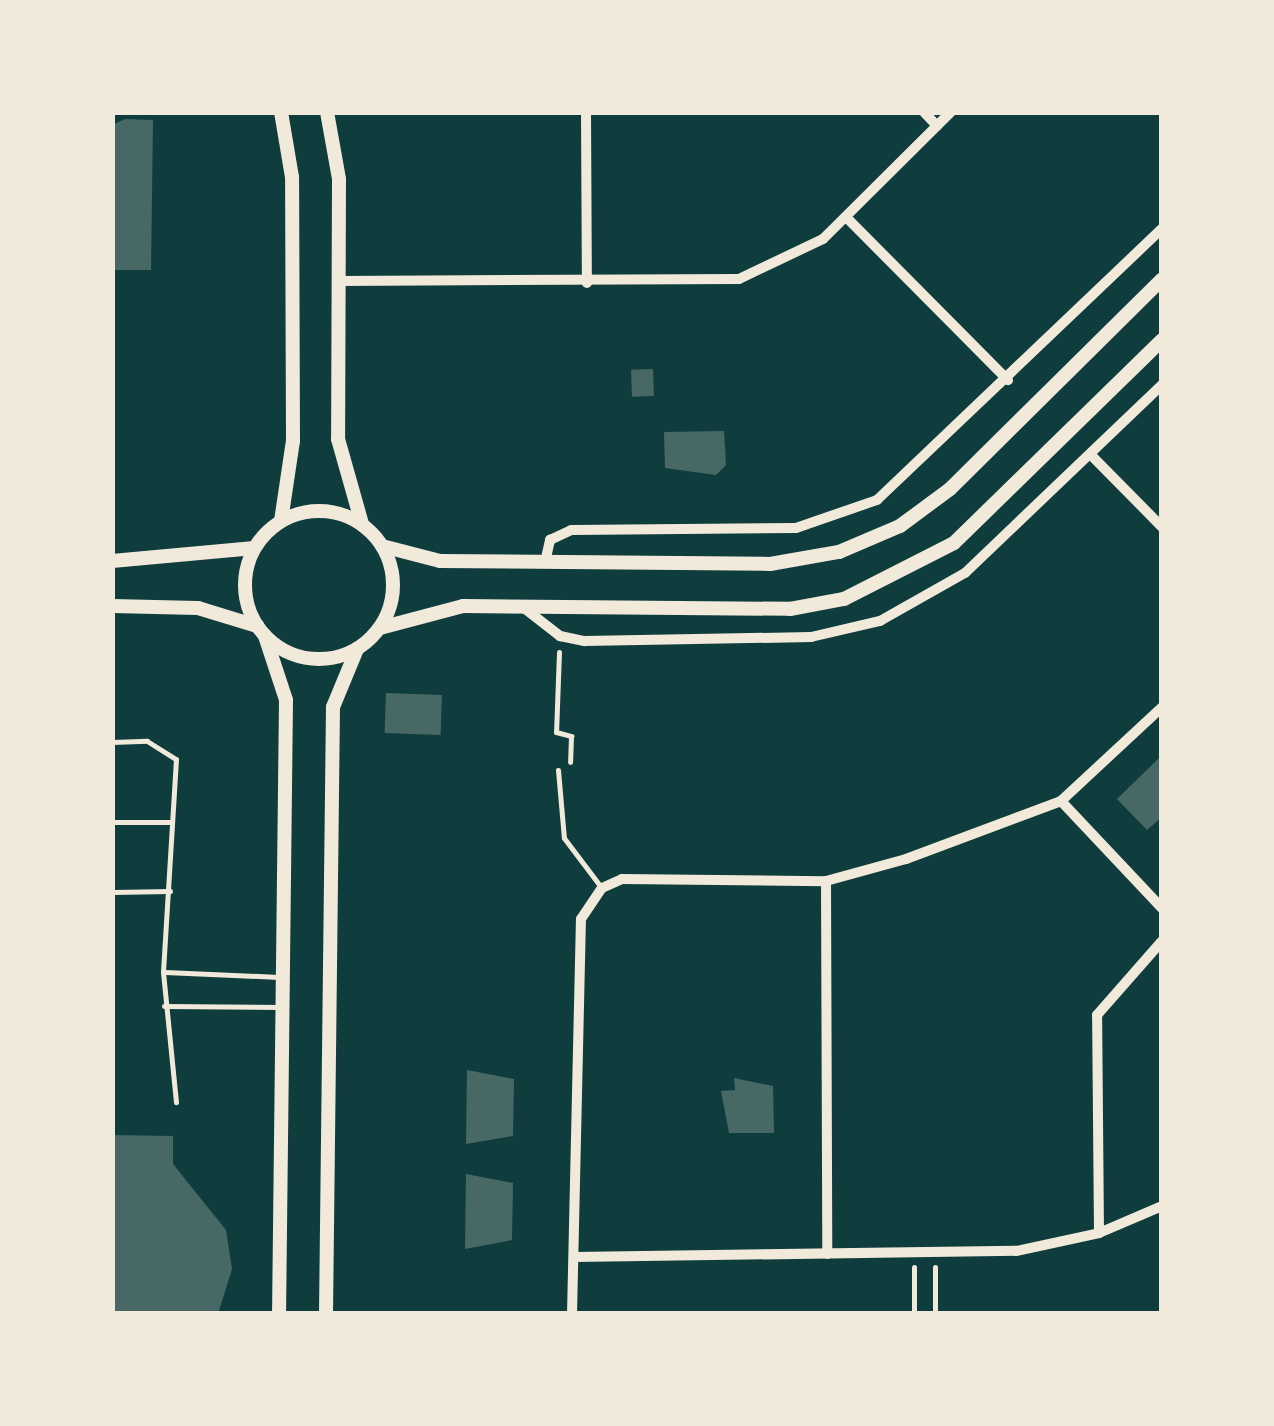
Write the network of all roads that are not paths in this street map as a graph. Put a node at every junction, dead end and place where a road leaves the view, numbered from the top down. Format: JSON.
{"nodes":[{"id":1,"x":282,"y":112,"type":"edge"},
{"id":2,"x":327,"y":112,"type":"edge"},
{"id":3,"x":586,"y":112,"type":"edge"},
{"id":4,"x":924,"y":112,"type":"edge"},
{"id":5,"x":950,"y":112,"type":"edge"},
{"id":6,"x":937,"y":126,"type":"junction"},
{"id":7,"x":846,"y":217,"type":"junction"},
{"id":8,"x":1162,"y":229,"type":"edge"},
{"id":9,"x":1162,"y":278,"type":"edge"},
{"id":10,"x":338,"y":281,"type":"junction"},
{"id":11,"x":587,"y":283,"type":"junction"},
{"id":12,"x":1162,"y":340,"type":"edge"},
{"id":13,"x":1008,"y":380,"type":"junction"},
{"id":14,"x":1162,"y":385,"type":"edge"},
{"id":15,"x":1091,"y":455,"type":"junction"},
{"id":16,"x":281,"y":522,"type":"junction"},
{"id":17,"x":362,"y":525,"type":"junction"},
{"id":18,"x":1162,"y":527,"type":"edge"},
{"id":19,"x":382,"y":546,"type":"junction"},
{"id":20,"x":254,"y":548,"type":"junction"},
{"id":21,"x":112,"y":560,"type":"edge"},
{"id":22,"x":545,"y":562,"type":"junction"},
{"id":23,"x":112,"y":606,"type":"edge"},
{"id":24,"x":524,"y":608,"type":"junction"},
{"id":25,"x":380,"y":628,"type":"junction"},
{"id":26,"x":261,"y":631,"type":"junction"},
{"id":27,"x":357,"y":649,"type":"junction"},
{"id":28,"x":1162,"y":707,"type":"edge"},
{"id":29,"x":112,"y":742,"type":"edge"},
{"id":30,"x":558,"y":770,"type":"road end"},
{"id":31,"x":1060,"y":801,"type":"junction"},
{"id":32,"x":112,"y":822,"type":"edge"},
{"id":33,"x":172,"y":822,"type":"junction"},
{"id":34,"x":826,"y":881,"type":"junction"},
{"id":35,"x":602,"y":888,"type":"junction"},
{"id":36,"x":170,"y":891,"type":"junction"},
{"id":37,"x":112,"y":892,"type":"edge"},
{"id":38,"x":1162,"y":908,"type":"edge"},
{"id":39,"x":1162,"y":941,"type":"edge"},
{"id":40,"x":164,"y":972,"type":"junction"},
{"id":41,"x":282,"y":978,"type":"junction"},
{"id":42,"x":164,"y":1006,"type":"junction"},
{"id":43,"x":281,"y":1007,"type":"junction"},
{"id":44,"x":176,"y":1102,"type":"dead end"},
{"id":45,"x":1162,"y":1206,"type":"edge"},
{"id":46,"x":1099,"y":1233,"type":"junction"},
{"id":47,"x":827,"y":1254,"type":"junction"},
{"id":48,"x":574,"y":1257,"type":"junction"},
{"id":49,"x":279,"y":1314,"type":"edge"},
{"id":50,"x":326,"y":1314,"type":"edge"},
{"id":51,"x":572,"y":1314,"type":"edge"}],
"edges":[{"from":1,"to":16,"type":"street"},
{"from":2,"to":10,"type":"street"},
{"from":3,"to":11,"type":"street"},
{"from":4,"to":6,"type":"street"},
{"from":5,"to":6,"type":"street"},
{"from":6,"to":7,"type":"street"},
{"from":7,"to":11,"type":"street"},
{"from":7,"to":13,"type":"street"},
{"from":8,"to":13,"type":"street"},
{"from":9,"to":22,"type":"street"},
{"from":10,"to":11,"type":"street"},
{"from":10,"to":17,"type":"street"},
{"from":12,"to":24,"type":"street"},
{"from":13,"to":22,"type":"street"},
{"from":14,"to":15,"type":"street"},
{"from":15,"to":18,"type":"street"},
{"from":15,"to":24,"type":"street"},
{"from":16,"to":17,"type":"street"},
{"from":16,"to":20,"type":"street"},
{"from":17,"to":19,"type":"street"},
{"from":19,"to":22,"type":"street"},
{"from":19,"to":25,"type":"street"},
{"from":20,"to":21,"type":"street"},
{"from":20,"to":26,"type":"street"},
{"from":23,"to":26,"type":"street"},
{"from":24,"to":25,"type":"street"},
{"from":25,"to":27,"type":"street"},
{"from":26,"to":27,"type":"street"},
{"from":26,"to":41,"type":"street"},
{"from":27,"to":50,"type":"street"},
{"from":28,"to":31,"type":"street"},
{"from":29,"to":33,"type":"lane"},
{"from":30,"to":35,"type":"lane"},
{"from":31,"to":34,"type":"street"},
{"from":31,"to":38,"type":"street"},
{"from":32,"to":33,"type":"lane"},
{"from":33,"to":36,"type":"lane"},
{"from":34,"to":35,"type":"street"},
{"from":34,"to":47,"type":"street"},
{"from":35,"to":48,"type":"street"},
{"from":36,"to":37,"type":"lane"},
{"from":36,"to":40,"type":"lane"},
{"from":39,"to":46,"type":"street"},
{"from":40,"to":41,"type":"lane"},
{"from":40,"to":42,"type":"lane"},
{"from":41,"to":43,"type":"street"},
{"from":42,"to":43,"type":"lane"},
{"from":42,"to":44,"type":"lane"},
{"from":43,"to":49,"type":"street"},
{"from":45,"to":46,"type":"street"},
{"from":46,"to":47,"type":"street"},
{"from":47,"to":48,"type":"street"},
{"from":48,"to":51,"type":"street"}]}
